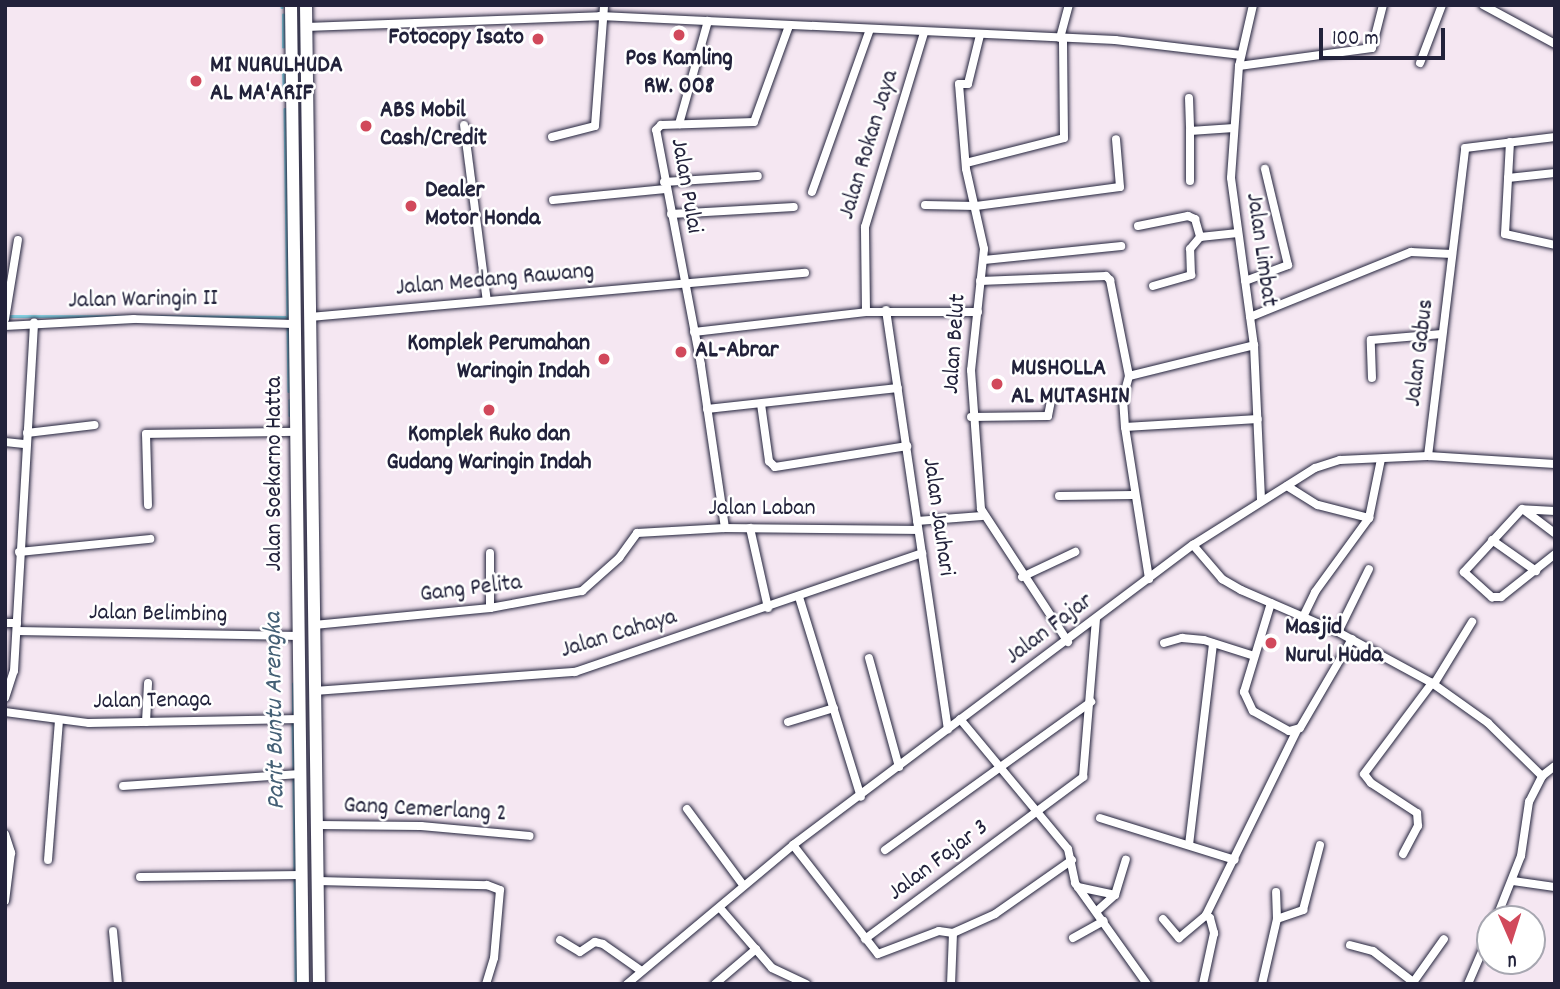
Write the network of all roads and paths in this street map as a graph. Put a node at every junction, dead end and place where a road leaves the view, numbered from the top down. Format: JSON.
{"nodes":[{"id":1,"x":291,"y":5,"type":"edge"},
{"id":2,"x":306,"y":5,"type":"edge"},
{"id":3,"x":604,"y":5,"type":"edge"},
{"id":4,"x":1069,"y":5,"type":"edge"},
{"id":5,"x":1253,"y":5,"type":"edge"},
{"id":6,"x":1383,"y":5,"type":"edge"},
{"id":7,"x":1442,"y":5,"type":"edge"},
{"id":8,"x":1483,"y":5,"type":"edge"},
{"id":9,"x":1499,"y":8,"type":"edge"},
{"id":10,"x":600,"y":16,"type":"junction"},
{"id":11,"x":708,"y":21,"type":"junction"},
{"id":12,"x":789,"y":26,"type":"junction"},
{"id":13,"x":306,"y":27,"type":"junction"},
{"id":14,"x":870,"y":29,"type":"junction"},
{"id":15,"x":924,"y":33,"type":"junction"},
{"id":16,"x":980,"y":35,"type":"junction"},
{"id":17,"x":1061,"y":38,"type":"junction"},
{"id":18,"x":1555,"y":44,"type":"edge"},
{"id":19,"x":1241,"y":55,"type":"junction"},
{"id":20,"x":1420,"y":63,"type":"dead end"},
{"id":21,"x":1239,"y":66,"type":"junction"},
{"id":22,"x":1189,"y":98,"type":"dead end"},
{"id":23,"x":679,"y":124,"type":"junction"},
{"id":24,"x":464,"y":125,"type":"dead end"},
{"id":25,"x":1234,"y":128,"type":"junction"},
{"id":26,"x":1190,"y":131,"type":"junction"},
{"id":27,"x":552,"y":137,"type":"dead end"},
{"id":28,"x":1555,"y":137,"type":"edge"},
{"id":29,"x":1116,"y":139,"type":"dead end"},
{"id":30,"x":1510,"y":142,"type":"junction"},
{"id":31,"x":966,"y":163,"type":"junction"},
{"id":32,"x":1265,"y":169,"type":"dead end"},
{"id":33,"x":1555,"y":173,"type":"edge"},
{"id":34,"x":758,"y":176,"type":"dead end"},
{"id":35,"x":1508,"y":178,"type":"junction"},
{"id":36,"x":1190,"y":181,"type":"dead end"},
{"id":37,"x":664,"y":186,"type":"junction"},
{"id":38,"x":812,"y":192,"type":"dead end"},
{"id":39,"x":552,"y":200,"type":"dead end"},
{"id":40,"x":925,"y":205,"type":"dead end"},
{"id":41,"x":976,"y":205,"type":"junction"},
{"id":42,"x":794,"y":207,"type":"dead end"},
{"id":43,"x":671,"y":214,"type":"junction"},
{"id":44,"x":1138,"y":226,"type":"dead end"},
{"id":45,"x":1238,"y":233,"type":"junction"},
{"id":46,"x":1200,"y":237,"type":"junction"},
{"id":47,"x":18,"y":240,"type":"dead end"},
{"id":48,"x":1555,"y":245,"type":"edge"},
{"id":49,"x":1121,"y":246,"type":"dead end"},
{"id":50,"x":1452,"y":254,"type":"junction"},
{"id":51,"x":984,"y":260,"type":"junction"},
{"id":52,"x":805,"y":273,"type":"dead end"},
{"id":53,"x":980,"y":281,"type":"junction"},
{"id":54,"x":1245,"y":281,"type":"junction"},
{"id":55,"x":683,"y":283,"type":"junction"},
{"id":56,"x":1153,"y":286,"type":"dead end"},
{"id":57,"x":487,"y":301,"type":"junction"},
{"id":58,"x":886,"y":310,"type":"junction"},
{"id":59,"x":866,"y":312,"type":"junction"},
{"id":60,"x":978,"y":312,"type":"junction"},
{"id":61,"x":6,"y":315,"type":"edge"},
{"id":62,"x":310,"y":317,"type":"junction"},
{"id":63,"x":1250,"y":317,"type":"junction"},
{"id":64,"x":34,"y":323,"type":"junction"},
{"id":65,"x":295,"y":324,"type":"junction"},
{"id":66,"x":5,"y":326,"type":"edge"},
{"id":67,"x":694,"y":332,"type":"junction"},
{"id":68,"x":1443,"y":334,"type":"junction"},
{"id":69,"x":1254,"y":345,"type":"junction"},
{"id":70,"x":1129,"y":376,"type":"junction"},
{"id":71,"x":1372,"y":377,"type":"dead end"},
{"id":72,"x":898,"y":388,"type":"junction"},
{"id":73,"x":1051,"y":401,"type":"dead end"},
{"id":74,"x":761,"y":404,"type":"junction"},
{"id":75,"x":707,"y":409,"type":"junction"},
{"id":76,"x":971,"y":417,"type":"junction"},
{"id":77,"x":1258,"y":419,"type":"junction"},
{"id":78,"x":95,"y":425,"type":"dead end"},
{"id":79,"x":1125,"y":427,"type":"junction"},
{"id":80,"x":296,"y":432,"type":"junction"},
{"id":81,"x":27,"y":433,"type":"junction"},
{"id":82,"x":5,"y":442,"type":"edge"},
{"id":83,"x":24,"y":444,"type":"junction"},
{"id":84,"x":907,"y":446,"type":"junction"},
{"id":85,"x":1427,"y":456,"type":"junction"},
{"id":86,"x":1381,"y":459,"type":"junction"},
{"id":87,"x":1555,"y":464,"type":"edge"},
{"id":88,"x":1287,"y":486,"type":"junction"},
{"id":89,"x":1133,"y":495,"type":"junction"},
{"id":90,"x":1059,"y":496,"type":"dead end"},
{"id":91,"x":1261,"y":501,"type":"junction"},
{"id":92,"x":148,"y":505,"type":"dead end"},
{"id":93,"x":1522,"y":509,"type":"junction"},
{"id":94,"x":1555,"y":511,"type":"edge"},
{"id":95,"x":296,"y":514,"type":"junction"},
{"id":96,"x":313,"y":514,"type":"junction"},
{"id":97,"x":982,"y":516,"type":"junction"},
{"id":98,"x":1369,"y":518,"type":"junction"},
{"id":99,"x":918,"y":526,"type":"junction"},
{"id":100,"x":725,"y":528,"type":"junction"},
{"id":101,"x":750,"y":528,"type":"junction"},
{"id":102,"x":1555,"y":533,"type":"edge"},
{"id":103,"x":150,"y":539,"type":"dead end"},
{"id":104,"x":1492,"y":540,"type":"junction"},
{"id":105,"x":1194,"y":545,"type":"junction"},
{"id":106,"x":19,"y":552,"type":"junction"},
{"id":107,"x":1075,"y":552,"type":"dead end"},
{"id":108,"x":490,"y":553,"type":"dead end"},
{"id":109,"x":922,"y":553,"type":"junction"},
{"id":110,"x":1555,"y":554,"type":"edge"},
{"id":111,"x":618,"y":558,"type":"joint"},
{"id":112,"x":1369,"y":569,"type":"dead end"},
{"id":113,"x":1536,"y":571,"type":"junction"},
{"id":114,"x":1022,"y":577,"type":"junction"},
{"id":115,"x":5,"y":578,"type":"edge"},
{"id":116,"x":17,"y":578,"type":"junction"},
{"id":117,"x":1149,"y":579,"type":"junction"},
{"id":118,"x":799,"y":597,"type":"junction"},
{"id":119,"x":1271,"y":603,"type":"junction"},
{"id":120,"x":490,"y":608,"type":"junction"},
{"id":121,"x":768,"y":608,"type":"junction"},
{"id":122,"x":1303,"y":617,"type":"junction"},
{"id":123,"x":1096,"y":620,"type":"junction"},
{"id":124,"x":1472,"y":622,"type":"dead end"},
{"id":125,"x":5,"y":623,"type":"edge"},
{"id":126,"x":314,"y":625,"type":"junction"},
{"id":127,"x":17,"y":627,"type":"junction"},
{"id":128,"x":1338,"y":632,"type":"junction"},
{"id":129,"x":298,"y":636,"type":"junction"},
{"id":130,"x":1352,"y":639,"type":"junction"},
{"id":131,"x":1068,"y":642,"type":"junction"},
{"id":132,"x":1164,"y":643,"type":"dead end"},
{"id":133,"x":1213,"y":643,"type":"junction"},
{"id":134,"x":1254,"y":656,"type":"junction"},
{"id":135,"x":869,"y":658,"type":"dead end"},
{"id":136,"x":148,"y":683,"type":"dead end"},
{"id":137,"x":1433,"y":684,"type":"junction"},
{"id":138,"x":314,"y":691,"type":"junction"},
{"id":139,"x":5,"y":698,"type":"edge"},
{"id":140,"x":1091,"y":702,"type":"junction"},
{"id":141,"x":834,"y":708,"type":"junction"},
{"id":142,"x":5,"y":712,"type":"edge"},
{"id":143,"x":298,"y":719,"type":"junction"},
{"id":144,"x":960,"y":719,"type":"junction"},
{"id":145,"x":59,"y":720,"type":"junction"},
{"id":146,"x":145,"y":722,"type":"junction"},
{"id":147,"x":788,"y":722,"type":"dead end"},
{"id":148,"x":948,"y":729,"type":"junction"},
{"id":149,"x":1297,"y":730,"type":"junction"},
{"id":150,"x":1555,"y":766,"type":"edge"},
{"id":151,"x":899,"y":767,"type":"junction"},
{"id":152,"x":1002,"y":767,"type":"junction"},
{"id":153,"x":298,"y":774,"type":"junction"},
{"id":154,"x":1542,"y":776,"type":"junction"},
{"id":155,"x":122,"y":786,"type":"dead end"},
{"id":156,"x":861,"y":797,"type":"junction"},
{"id":157,"x":687,"y":809,"type":"dead end"},
{"id":158,"x":1036,"y":813,"type":"junction"},
{"id":159,"x":1100,"y":818,"type":"dead end"},
{"id":160,"x":318,"y":825,"type":"junction"},
{"id":161,"x":5,"y":834,"type":"edge"},
{"id":162,"x":530,"y":836,"type":"dead end"},
{"id":163,"x":793,"y":845,"type":"junction"},
{"id":164,"x":1189,"y":845,"type":"junction"},
{"id":165,"x":1320,"y":845,"type":"dead end"},
{"id":166,"x":886,"y":850,"type":"dead end"},
{"id":167,"x":1404,"y":854,"type":"dead end"},
{"id":168,"x":48,"y":860,"type":"dead end"},
{"id":169,"x":1072,"y":860,"type":"junction"},
{"id":170,"x":1126,"y":860,"type":"dead end"},
{"id":171,"x":1235,"y":860,"type":"junction"},
{"id":172,"x":299,"y":875,"type":"junction"},
{"id":173,"x":140,"y":877,"type":"dead end"},
{"id":174,"x":318,"y":880,"type":"junction"},
{"id":175,"x":1513,"y":881,"type":"junction"},
{"id":176,"x":743,"y":885,"type":"junction"},
{"id":177,"x":1078,"y":887,"type":"junction"},
{"id":178,"x":1555,"y":887,"type":"edge"},
{"id":179,"x":1276,"y":892,"type":"dead end"},
{"id":180,"x":1115,"y":895,"type":"junction"},
{"id":181,"x":5,"y":901,"type":"edge"},
{"id":182,"x":1502,"y":905,"type":"edge"},
{"id":183,"x":720,"y":908,"type":"junction"},
{"id":184,"x":1097,"y":911,"type":"junction"},
{"id":185,"x":1206,"y":915,"type":"junction"},
{"id":186,"x":1163,"y":919,"type":"dead end"},
{"id":187,"x":1278,"y":919,"type":"junction"},
{"id":188,"x":1104,"y":921,"type":"junction"},
{"id":189,"x":113,"y":931,"type":"dead end"},
{"id":190,"x":953,"y":933,"type":"junction"},
{"id":191,"x":1073,"y":938,"type":"dead end"},
{"id":192,"x":865,"y":939,"type":"junction"},
{"id":193,"x":1444,"y":939,"type":"dead end"},
{"id":194,"x":560,"y":940,"type":"dead end"},
{"id":195,"x":1350,"y":945,"type":"dead end"},
{"id":196,"x":756,"y":949,"type":"junction"},
{"id":197,"x":1476,"y":965,"type":"edge"},
{"id":198,"x":640,"y":970,"type":"junction"},
{"id":199,"x":1412,"y":983,"type":"edge"},
{"id":200,"x":118,"y":984,"type":"edge"},
{"id":201,"x":303,"y":984,"type":"edge"},
{"id":202,"x":319,"y":984,"type":"edge"},
{"id":203,"x":486,"y":984,"type":"edge"},
{"id":204,"x":627,"y":984,"type":"edge"},
{"id":205,"x":715,"y":984,"type":"edge"},
{"id":206,"x":807,"y":984,"type":"edge"},
{"id":207,"x":951,"y":984,"type":"edge"},
{"id":208,"x":1147,"y":984,"type":"edge"},
{"id":209,"x":1203,"y":984,"type":"edge"},
{"id":210,"x":1262,"y":984,"type":"edge"},
{"id":211,"x":1468,"y":984,"type":"edge"}],
"edges":[{"from":1,"to":65,"type":"main road","name":"Jalan Soekarno Hatta"},
{"from":2,"to":13,"type":"main road","name":"Jalan Soekarno Hatta"},
{"from":3,"to":10,"type":"street"},
{"from":4,"to":17,"type":"street"},
{"from":5,"to":19,"type":"street","name":"Jalan Limbat"},
{"from":6,"to":21,"type":"street"},
{"from":7,"to":20,"type":"street"},
{"from":8,"to":9,"type":"street"},
{"from":9,"to":18,"type":"street"},
{"from":10,"to":11,"type":"street"},
{"from":10,"to":13,"type":"street"},
{"from":10,"to":27,"type":"street"},
{"from":11,"to":12,"type":"street"},
{"from":11,"to":23,"type":"street"},
{"from":12,"to":14,"type":"street"},
{"from":12,"to":23,"type":"street","name":"Jalan Pulai"},
{"from":13,"to":62,"type":"main road","name":"Jalan Soekarno Hatta"},
{"from":14,"to":15,"type":"street"},
{"from":14,"to":38,"type":"street"},
{"from":15,"to":16,"type":"street"},
{"from":15,"to":59,"type":"street","name":"Jalan Rokan Jaya"},
{"from":16,"to":17,"type":"street"},
{"from":16,"to":31,"type":"street","name":"Jalan Belut"},
{"from":17,"to":19,"type":"street"},
{"from":17,"to":31,"type":"street"},
{"from":19,"to":21,"type":"street","name":"Jalan Limbat"},
{"from":21,"to":25,"type":"street","name":"Jalan Limbat"},
{"from":22,"to":26,"type":"street"},
{"from":23,"to":37,"type":"street","name":"Jalan Pulai"},
{"from":24,"to":57,"type":"street"},
{"from":25,"to":26,"type":"street"},
{"from":25,"to":45,"type":"street","name":"Jalan Limbat"},
{"from":26,"to":36,"type":"street"},
{"from":28,"to":30,"type":"street","name":"Jalan Gabus"},
{"from":29,"to":41,"type":"street"},
{"from":30,"to":35,"type":"street"},
{"from":30,"to":50,"type":"street","name":"Jalan Gabus"},
{"from":31,"to":41,"type":"street","name":"Jalan Belut"},
{"from":32,"to":54,"type":"street"},
{"from":33,"to":35,"type":"street"},
{"from":34,"to":37,"type":"street"},
{"from":35,"to":48,"type":"street"},
{"from":37,"to":39,"type":"street"},
{"from":37,"to":43,"type":"street","name":"Jalan Pulai"},
{"from":40,"to":41,"type":"street"},
{"from":41,"to":51,"type":"street","name":"Jalan Belut"},
{"from":42,"to":43,"type":"street"},
{"from":43,"to":55,"type":"street","name":"Jalan Pulai"},
{"from":44,"to":46,"type":"street"},
{"from":45,"to":46,"type":"street"},
{"from":45,"to":54,"type":"street","name":"Jalan Limbat"},
{"from":46,"to":56,"type":"street"},
{"from":47,"to":61,"type":"street"},
{"from":49,"to":51,"type":"street"},
{"from":50,"to":63,"type":"street"},
{"from":50,"to":68,"type":"street","name":"Jalan Gabus"},
{"from":51,"to":53,"type":"street","name":"Jalan Belut"},
{"from":52,"to":55,"type":"street","name":"Jalan Medang Rawang"},
{"from":53,"to":60,"type":"street","name":"Jalan Belut"},
{"from":53,"to":70,"type":"street"},
{"from":54,"to":63,"type":"street","name":"Jalan Limbat"},
{"from":55,"to":57,"type":"street","name":"Jalan Medang Rawang"},
{"from":55,"to":67,"type":"street","name":"Jalan Pulai"},
{"from":57,"to":62,"type":"street","name":"Jalan Medang Rawang"},
{"from":58,"to":59,"type":"street"},
{"from":58,"to":60,"type":"street"},
{"from":58,"to":72,"type":"street","name":"Jalan Jauhari"},
{"from":59,"to":67,"type":"street"},
{"from":60,"to":76,"type":"street","name":"Jalan Belut"},
{"from":62,"to":96,"type":"main road","name":"Jalan Soekarno Hatta"},
{"from":63,"to":69,"type":"street","name":"Jalan Limbat"},
{"from":64,"to":65,"type":"street","name":"Jalan Waringin II"},
{"from":64,"to":66,"type":"street","name":"Jalan Waringin II"},
{"from":64,"to":81,"type":"street"},
{"from":65,"to":80,"type":"main road","name":"Jalan Soekarno Hatta"},
{"from":67,"to":75,"type":"street","name":"Jalan Pulai"},
{"from":68,"to":71,"type":"street"},
{"from":68,"to":85,"type":"street","name":"Jalan Gabus"},
{"from":69,"to":70,"type":"street"},
{"from":69,"to":77,"type":"street","name":"Jalan Limbat"},
{"from":70,"to":79,"type":"street"},
{"from":72,"to":74,"type":"street"},
{"from":72,"to":84,"type":"street","name":"Jalan Jauhari"},
{"from":73,"to":76,"type":"street"},
{"from":74,"to":75,"type":"street"},
{"from":74,"to":84,"type":"street"},
{"from":75,"to":100,"type":"street","name":"Jalan Pulai"},
{"from":76,"to":97,"type":"street","name":"Jalan Belut"},
{"from":77,"to":79,"type":"street"},
{"from":77,"to":91,"type":"street","name":"Jalan Limbat"},
{"from":78,"to":81,"type":"street"},
{"from":79,"to":89,"type":"street"},
{"from":80,"to":92,"type":"street"},
{"from":80,"to":95,"type":"main road","name":"Jalan Soekarno Hatta"},
{"from":81,"to":83,"type":"street"},
{"from":82,"to":83,"type":"street"},
{"from":83,"to":106,"type":"street"},
{"from":84,"to":99,"type":"street","name":"Jalan Jauhari"},
{"from":85,"to":86,"type":"street","name":"Jalan Fajar"},
{"from":85,"to":87,"type":"street","name":"Jalan Fajar"},
{"from":86,"to":88,"type":"street","name":"Jalan Fajar"},
{"from":86,"to":98,"type":"street"},
{"from":88,"to":91,"type":"street","name":"Jalan Fajar"},
{"from":88,"to":98,"type":"street"},
{"from":89,"to":90,"type":"street"},
{"from":89,"to":117,"type":"street"},
{"from":91,"to":105,"type":"street","name":"Jalan Fajar"},
{"from":93,"to":94,"type":"street"},
{"from":93,"to":102,"type":"street"},
{"from":93,"to":104,"type":"street"},
{"from":95,"to":96,"type":"main road"},
{"from":95,"to":129,"type":"main road","name":"Jalan Soekarno Hatta"},
{"from":96,"to":126,"type":"main road","name":"Jalan Soekarno Hatta"},
{"from":97,"to":99,"type":"street","name":"Jalan Laban"},
{"from":97,"to":114,"type":"street","name":"Jalan Belut"},
{"from":98,"to":122,"type":"street"},
{"from":99,"to":101,"type":"street","name":"Jalan Laban"},
{"from":99,"to":109,"type":"street","name":"Jalan Jauhari"},
{"from":100,"to":101,"type":"street","name":"Jalan Laban"},
{"from":100,"to":111,"type":"street","name":"Jalan Laban"},
{"from":101,"to":121,"type":"street"},
{"from":103,"to":106,"type":"street"},
{"from":104,"to":113,"type":"street"},
{"from":104,"to":113,"type":"street"},
{"from":105,"to":117,"type":"street","name":"Jalan Fajar"},
{"from":105,"to":119,"type":"street"},
{"from":106,"to":116,"type":"street"},
{"from":107,"to":114,"type":"street"},
{"from":108,"to":120,"type":"street"},
{"from":109,"to":118,"type":"street","name":"Jalan Cahaya"},
{"from":109,"to":148,"type":"street","name":"Jalan Jauhari"},
{"from":110,"to":113,"type":"street"},
{"from":111,"to":120,"type":"street","name":"Gang Pelita"},
{"from":112,"to":128,"type":"street"},
{"from":114,"to":131,"type":"street","name":"Jalan Belut"},
{"from":115,"to":116,"type":"street"},
{"from":116,"to":127,"type":"street"},
{"from":117,"to":123,"type":"street","name":"Jalan Fajar"},
{"from":118,"to":121,"type":"street","name":"Jalan Cahaya"},
{"from":118,"to":141,"type":"street"},
{"from":119,"to":122,"type":"street"},
{"from":119,"to":134,"type":"street"},
{"from":120,"to":126,"type":"street","name":"Gang Pelita"},
{"from":121,"to":138,"type":"street","name":"Jalan Cahaya"},
{"from":122,"to":128,"type":"street"},
{"from":123,"to":131,"type":"street","name":"Jalan Fajar"},
{"from":123,"to":140,"type":"street","name":"Jalan Fajar 3"},
{"from":124,"to":137,"type":"street"},
{"from":125,"to":127,"type":"street","name":"Jalan Belimbing"},
{"from":126,"to":138,"type":"main road","name":"Jalan Soekarno Hatta"},
{"from":127,"to":129,"type":"street","name":"Jalan Belimbing"},
{"from":127,"to":139,"type":"street"},
{"from":128,"to":130,"type":"street"},
{"from":129,"to":143,"type":"main road","name":"Jalan Soekarno Hatta"},
{"from":130,"to":137,"type":"street"},
{"from":130,"to":149,"type":"street"},
{"from":131,"to":144,"type":"street","name":"Jalan Fajar"},
{"from":132,"to":133,"type":"street"},
{"from":133,"to":134,"type":"street"},
{"from":133,"to":164,"type":"street"},
{"from":134,"to":149,"type":"street"},
{"from":135,"to":151,"type":"street"},
{"from":136,"to":146,"type":"street"},
{"from":137,"to":154,"type":"street"},
{"from":137,"to":167,"type":"street"},
{"from":138,"to":160,"type":"main road","name":"Jalan Soekarno Hatta"},
{"from":140,"to":152,"type":"street"},
{"from":140,"to":158,"type":"street","name":"Jalan Fajar 3"},
{"from":141,"to":147,"type":"street"},
{"from":141,"to":156,"type":"street"},
{"from":142,"to":145,"type":"street","name":"Jalan Tenaga"},
{"from":143,"to":146,"type":"street","name":"Jalan Tenaga"},
{"from":143,"to":153,"type":"main road","name":"Jalan Soekarno Hatta"},
{"from":144,"to":148,"type":"street","name":"Jalan Fajar"},
{"from":144,"to":152,"type":"street"},
{"from":145,"to":146,"type":"street","name":"Jalan Tenaga"},
{"from":145,"to":168,"type":"street"},
{"from":148,"to":151,"type":"street","name":"Jalan Fajar"},
{"from":149,"to":171,"type":"street"},
{"from":150,"to":154,"type":"street"},
{"from":151,"to":156,"type":"street","name":"Jalan Fajar"},
{"from":152,"to":158,"type":"street"},
{"from":152,"to":166,"type":"street"},
{"from":153,"to":155,"type":"street"},
{"from":153,"to":172,"type":"main road","name":"Jalan Soekarno Hatta"},
{"from":154,"to":175,"type":"street"},
{"from":156,"to":163,"type":"street","name":"Jalan Fajar"},
{"from":157,"to":176,"type":"street"},
{"from":158,"to":169,"type":"street"},
{"from":158,"to":192,"type":"street","name":"Jalan Fajar 3"},
{"from":159,"to":164,"type":"street"},
{"from":160,"to":162,"type":"street","name":"Gang Cemerlang 2"},
{"from":160,"to":174,"type":"main road","name":"Jalan Soekarno Hatta"},
{"from":161,"to":181,"type":"street"},
{"from":163,"to":176,"type":"street","name":"Jalan Fajar"},
{"from":163,"to":192,"type":"street"},
{"from":164,"to":171,"type":"street"},
{"from":165,"to":187,"type":"street"},
{"from":169,"to":177,"type":"street"},
{"from":169,"to":190,"type":"street"},
{"from":170,"to":180,"type":"street"},
{"from":171,"to":185,"type":"street"},
{"from":172,"to":173,"type":"street"},
{"from":172,"to":201,"type":"main road","name":"Jalan Soekarno Hatta"},
{"from":174,"to":202,"type":"main road","name":"Jalan Soekarno Hatta"},
{"from":174,"to":203,"type":"street"},
{"from":175,"to":178,"type":"street"},
{"from":175,"to":182,"type":"street"},
{"from":176,"to":183,"type":"street","name":"Jalan Fajar"},
{"from":177,"to":180,"type":"street"},
{"from":177,"to":184,"type":"street"},
{"from":179,"to":187,"type":"street"},
{"from":180,"to":184,"type":"street"},
{"from":183,"to":196,"type":"street"},
{"from":183,"to":198,"type":"street","name":"Jalan Fajar"},
{"from":184,"to":188,"type":"street"},
{"from":185,"to":186,"type":"street"},
{"from":185,"to":209,"type":"street"},
{"from":187,"to":210,"type":"street"},
{"from":188,"to":191,"type":"street"},
{"from":188,"to":208,"type":"street"},
{"from":189,"to":200,"type":"street"},
{"from":190,"to":192,"type":"street"},
{"from":190,"to":207,"type":"street"},
{"from":193,"to":199,"type":"street"},
{"from":194,"to":198,"type":"street"},
{"from":195,"to":199,"type":"street"},
{"from":196,"to":205,"type":"street"},
{"from":196,"to":206,"type":"street"},
{"from":197,"to":211,"type":"street"},
{"from":198,"to":204,"type":"street","name":"Jalan Fajar"}]}
